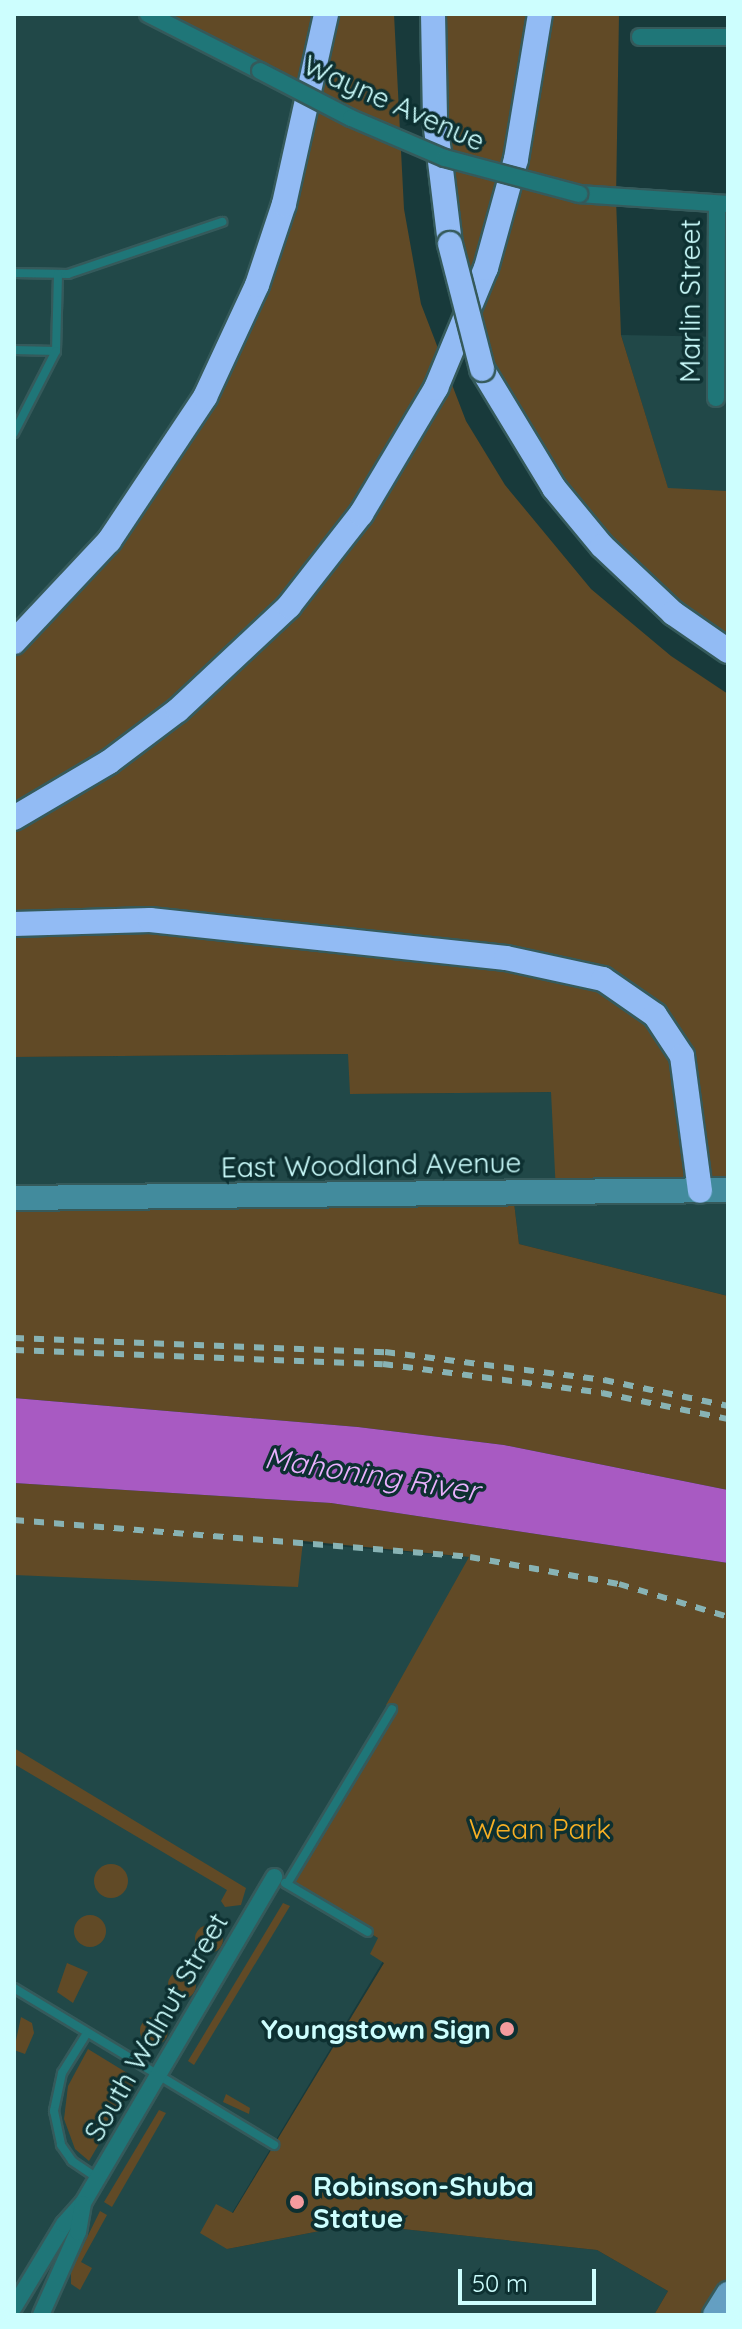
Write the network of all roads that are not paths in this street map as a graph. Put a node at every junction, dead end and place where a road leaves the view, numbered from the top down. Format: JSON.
{"nodes":[{"id":1,"x":148,"y":14,"type":"edge"},
{"id":2,"x":326,"y":14,"type":"edge"},
{"id":3,"x":433,"y":14,"type":"edge"},
{"id":4,"x":537,"y":20,"type":"edge"},
{"id":5,"x":640,"y":37,"type":"dead end"},
{"id":6,"x":728,"y":37,"type":"edge"},
{"id":7,"x":722,"y":204,"type":"edge"},
{"id":8,"x":222,"y":222,"type":"dead end"},
{"id":9,"x":14,"y":273,"type":"edge"},
{"id":10,"x":58,"y":274,"type":"junction"},
{"id":11,"x":14,"y":350,"type":"edge"},
{"id":12,"x":56,"y":351,"type":"junction"},
{"id":13,"x":716,"y":398,"type":"dead end"},
{"id":14,"x":14,"y":433,"type":"edge"},
{"id":15,"x":14,"y":642,"type":"edge"},
{"id":16,"x":728,"y":651,"type":"edge"},
{"id":17,"x":14,"y":818,"type":"edge"},
{"id":18,"x":14,"y":924,"type":"edge"},
{"id":19,"x":728,"y":1190,"type":"edge"},
{"id":20,"x":700,"y":1191,"type":"junction"},
{"id":21,"x":14,"y":1198,"type":"edge"},
{"id":22,"x":392,"y":1709,"type":"dead end"},
{"id":23,"x":280,"y":1880,"type":"junction"},
{"id":24,"x":368,"y":1932,"type":"dead end"},
{"id":25,"x":14,"y":1988,"type":"edge"},
{"id":26,"x":87,"y":2033,"type":"junction"},
{"id":27,"x":158,"y":2075,"type":"junction"},
{"id":28,"x":274,"y":2145,"type":"dead end"},
{"id":29,"x":97,"y":2179,"type":"junction"},
{"id":30,"x":83,"y":2203,"type":"junction"},
{"id":31,"x":728,"y":2294,"type":"edge"},
{"id":32,"x":14,"y":2307,"type":"edge"},
{"id":33,"x":41,"y":2315,"type":"edge"},
{"id":34,"x":715,"y":2315,"type":"edge"}],
"edges":[{"from":1,"to":7,"type":"street","name":"Wayne Avenue","bridge":true},
{"from":2,"to":15,"type":"highway"},
{"from":3,"to":16,"type":"highway","bridge":true},
{"from":4,"to":17,"type":"highway"},
{"from":5,"to":6,"type":"street"},
{"from":7,"to":13,"type":"street","name":"Marlin Street"},
{"from":8,"to":10,"type":"lane"},
{"from":9,"to":10,"type":"lane"},
{"from":10,"to":12,"type":"lane"},
{"from":11,"to":12,"type":"lane"},
{"from":12,"to":14,"type":"lane"},
{"from":18,"to":20,"type":"highway"},
{"from":19,"to":20,"type":"main road","name":"East Woodland Avenue"},
{"from":20,"to":21,"type":"main road","name":"East Woodland Avenue"},
{"from":22,"to":23,"type":"lane"},
{"from":23,"to":24,"type":"lane"},
{"from":23,"to":27,"type":"street","name":"South Walnut Street"},
{"from":25,"to":26,"type":"lane"},
{"from":26,"to":27,"type":"lane"},
{"from":26,"to":29,"type":"lane"},
{"from":27,"to":28,"type":"lane"},
{"from":27,"to":29,"type":"street","name":"South Walnut Street"},
{"from":29,"to":30,"type":"street","name":"South Walnut Street"},
{"from":30,"to":32,"type":"street","name":"South Walnut Street"},
{"from":30,"to":33,"type":"street","name":"South Walnut Street"},
{"from":31,"to":34,"type":"main road"}]}
